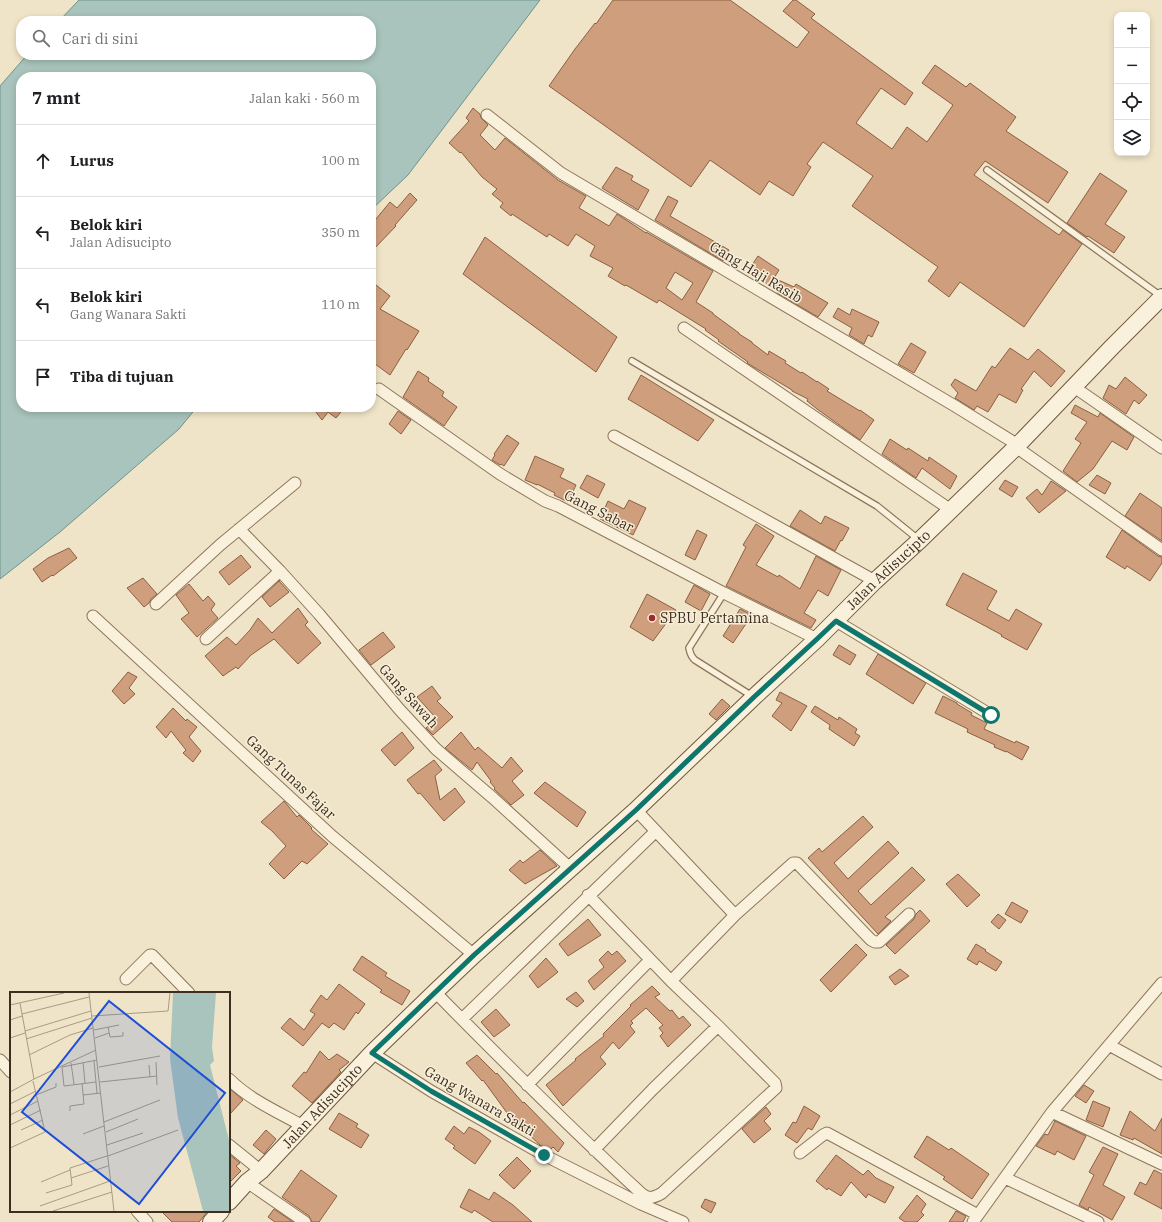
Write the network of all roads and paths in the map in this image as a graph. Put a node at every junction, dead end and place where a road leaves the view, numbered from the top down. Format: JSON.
{"nodes":[{"id":1,"x":487,"y":115,"type":"dead end"},
{"id":2,"x":987,"y":170,"type":"dead end"},
{"id":3,"x":1162,"y":297,"type":"edge"},
{"id":4,"x":684,"y":328,"type":"dead end"},
{"id":5,"x":632,"y":361,"type":"dead end"},
{"id":6,"x":1074,"y":387,"type":"junction"},
{"id":7,"x":379,"y":389,"type":"dead end"},
{"id":8,"x":614,"y":436,"type":"dead end"},
{"id":9,"x":1017,"y":446,"type":"junction"},
{"id":10,"x":1162,"y":448,"type":"edge"},
{"id":11,"x":295,"y":483,"type":"dead end"},
{"id":12,"x":951,"y":510,"type":"junction"},
{"id":13,"x":239,"y":529,"type":"junction"},
{"id":14,"x":920,"y":540,"type":"junction"},
{"id":15,"x":1162,"y":550,"type":"edge"},
{"id":16,"x":280,"y":570,"type":"junction"},
{"id":17,"x":875,"y":581,"type":"junction"},
{"id":18,"x":724,"y":593,"type":"junction"},
{"id":19,"x":156,"y":604,"type":"dead end"},
{"id":20,"x":93,"y":616,"type":"dead end"},
{"id":21,"x":836,"y":621,"type":"junction"},
{"id":22,"x":206,"y":639,"type":"dead end"},
{"id":23,"x":817,"y":639,"type":"junction"},
{"id":24,"x":754,"y":697,"type":"junction"},
{"id":25,"x":991,"y":715,"type":"dead end"},
{"id":26,"x":636,"y":810,"type":"junction"},
{"id":27,"x":656,"y":831,"type":"junction"},
{"id":28,"x":570,"y":868,"type":"junction"},
{"id":29,"x":588,"y":895,"type":"junction"},
{"id":30,"x":909,"y":914,"type":"dead end"},
{"id":31,"x":735,"y":915,"type":"junction"},
{"id":32,"x":474,"y":955,"type":"junction"},
{"id":33,"x":650,"y":960,"type":"junction"},
{"id":34,"x":126,"y":979,"type":"dead end"},
{"id":35,"x":671,"y":981,"type":"junction"},
{"id":36,"x":1162,"y":983,"type":"edge"},
{"id":37,"x":188,"y":992,"type":"edge"},
{"id":38,"x":435,"y":992,"type":"junction"},
{"id":39,"x":462,"y":1019,"type":"junction"},
{"id":40,"x":718,"y":1026,"type":"junction"},
{"id":41,"x":1108,"y":1045,"type":"junction"},
{"id":42,"x":372,"y":1053,"type":"junction"},
{"id":43,"x":0,"y":1060,"type":"edge"},
{"id":44,"x":10,"y":1071,"type":"edge"},
{"id":45,"x":1162,"y":1074,"type":"edge"},
{"id":46,"x":230,"y":1080,"type":"edge"},
{"id":47,"x":527,"y":1084,"type":"junction"},
{"id":48,"x":1052,"y":1112,"type":"junction"},
{"id":49,"x":304,"y":1126,"type":"junction"},
{"id":50,"x":230,"y":1146,"type":"edge"},
{"id":51,"x":594,"y":1150,"type":"junction"},
{"id":52,"x":800,"y":1153,"type":"dead end"},
{"id":53,"x":1162,"y":1164,"type":"edge"},
{"id":54,"x":261,"y":1171,"type":"junction"},
{"id":55,"x":1005,"y":1178,"type":"junction"},
{"id":56,"x":247,"y":1182,"type":"junction"},
{"id":57,"x":230,"y":1201,"type":"edge"},
{"id":58,"x":138,"y":1212,"type":"edge"},
{"id":59,"x":220,"y":1212,"type":"edge"},
{"id":60,"x":976,"y":1219,"type":"edge"},
{"id":61,"x":147,"y":1222,"type":"edge"},
{"id":62,"x":211,"y":1222,"type":"edge"},
{"id":63,"x":305,"y":1222,"type":"edge"},
{"id":64,"x":683,"y":1222,"type":"edge"},
{"id":65,"x":1098,"y":1222,"type":"edge"}],
"edges":[{"from":1,"to":9,"type":"street","name":"Gang Haji Rasib"},
{"from":2,"to":3,"type":"lane"},
{"from":3,"to":6,"type":"main road","name":"Jalan Adisucipto"},
{"from":4,"to":12,"type":"street"},
{"from":5,"to":14,"type":"lane"},
{"from":6,"to":9,"type":"main road","name":"Jalan Adisucipto"},
{"from":6,"to":10,"type":"street"},
{"from":7,"to":18,"type":"street","name":"Gang Sabar"},
{"from":8,"to":17,"type":"street"},
{"from":9,"to":12,"type":"main road","name":"Jalan Adisucipto"},
{"from":9,"to":15,"type":"street","name":"Gang Haji Rasib"},
{"from":11,"to":13,"type":"street"},
{"from":12,"to":14,"type":"main road","name":"Jalan Adisucipto"},
{"from":13,"to":16,"type":"street","name":"Gang Sawah"},
{"from":13,"to":19,"type":"street"},
{"from":14,"to":17,"type":"main road","name":"Jalan Adisucipto"},
{"from":16,"to":22,"type":"street"},
{"from":16,"to":28,"type":"street","name":"Gang Sawah"},
{"from":17,"to":21,"type":"main road","name":"Jalan Adisucipto"},
{"from":18,"to":23,"type":"street","name":"Gang Sabar"},
{"from":18,"to":24,"type":"lane"},
{"from":20,"to":32,"type":"street","name":"Gang Tunas Fajar"},
{"from":21,"to":23,"type":"main road","name":"Jalan Adisucipto"},
{"from":21,"to":25,"type":"street"},
{"from":23,"to":24,"type":"main road","name":"Jalan Adisucipto"},
{"from":24,"to":26,"type":"main road","name":"Jalan Adisucipto"},
{"from":26,"to":27,"type":"street"},
{"from":26,"to":28,"type":"main road","name":"Jalan Adisucipto"},
{"from":27,"to":29,"type":"street"},
{"from":27,"to":31,"type":"street"},
{"from":28,"to":32,"type":"main road","name":"Jalan Adisucipto"},
{"from":29,"to":33,"type":"street"},
{"from":29,"to":39,"type":"street"},
{"from":30,"to":31,"type":"street"},
{"from":31,"to":35,"type":"street"},
{"from":32,"to":38,"type":"main road","name":"Jalan Adisucipto"},
{"from":33,"to":35,"type":"street"},
{"from":33,"to":47,"type":"street"},
{"from":34,"to":37,"type":"street"},
{"from":35,"to":40,"type":"street"},
{"from":36,"to":41,"type":"street"},
{"from":38,"to":39,"type":"street"},
{"from":38,"to":42,"type":"main road","name":"Jalan Adisucipto"},
{"from":39,"to":47,"type":"street"},
{"from":40,"to":51,"type":"street"},
{"from":40,"to":51,"type":"street"},
{"from":41,"to":45,"type":"street"},
{"from":41,"to":48,"type":"street"},
{"from":42,"to":49,"type":"main road","name":"Jalan Adisucipto"},
{"from":42,"to":64,"type":"street","name":"Gang Wanara Sakti"},
{"from":43,"to":44,"type":"street"},
{"from":46,"to":49,"type":"street"},
{"from":47,"to":51,"type":"street"},
{"from":48,"to":53,"type":"street"},
{"from":48,"to":55,"type":"street"},
{"from":49,"to":54,"type":"main road","name":"Jalan Adisucipto"},
{"from":50,"to":54,"type":"street"},
{"from":52,"to":60,"type":"street"},
{"from":54,"to":56,"type":"main road","name":"Jalan Adisucipto"},
{"from":55,"to":60,"type":"street"},
{"from":55,"to":65,"type":"street"},
{"from":56,"to":57,"type":"main road","name":"Jalan Adisucipto"},
{"from":56,"to":63,"type":"street"},
{"from":58,"to":61,"type":"street"},
{"from":59,"to":62,"type":"main road"}]}
